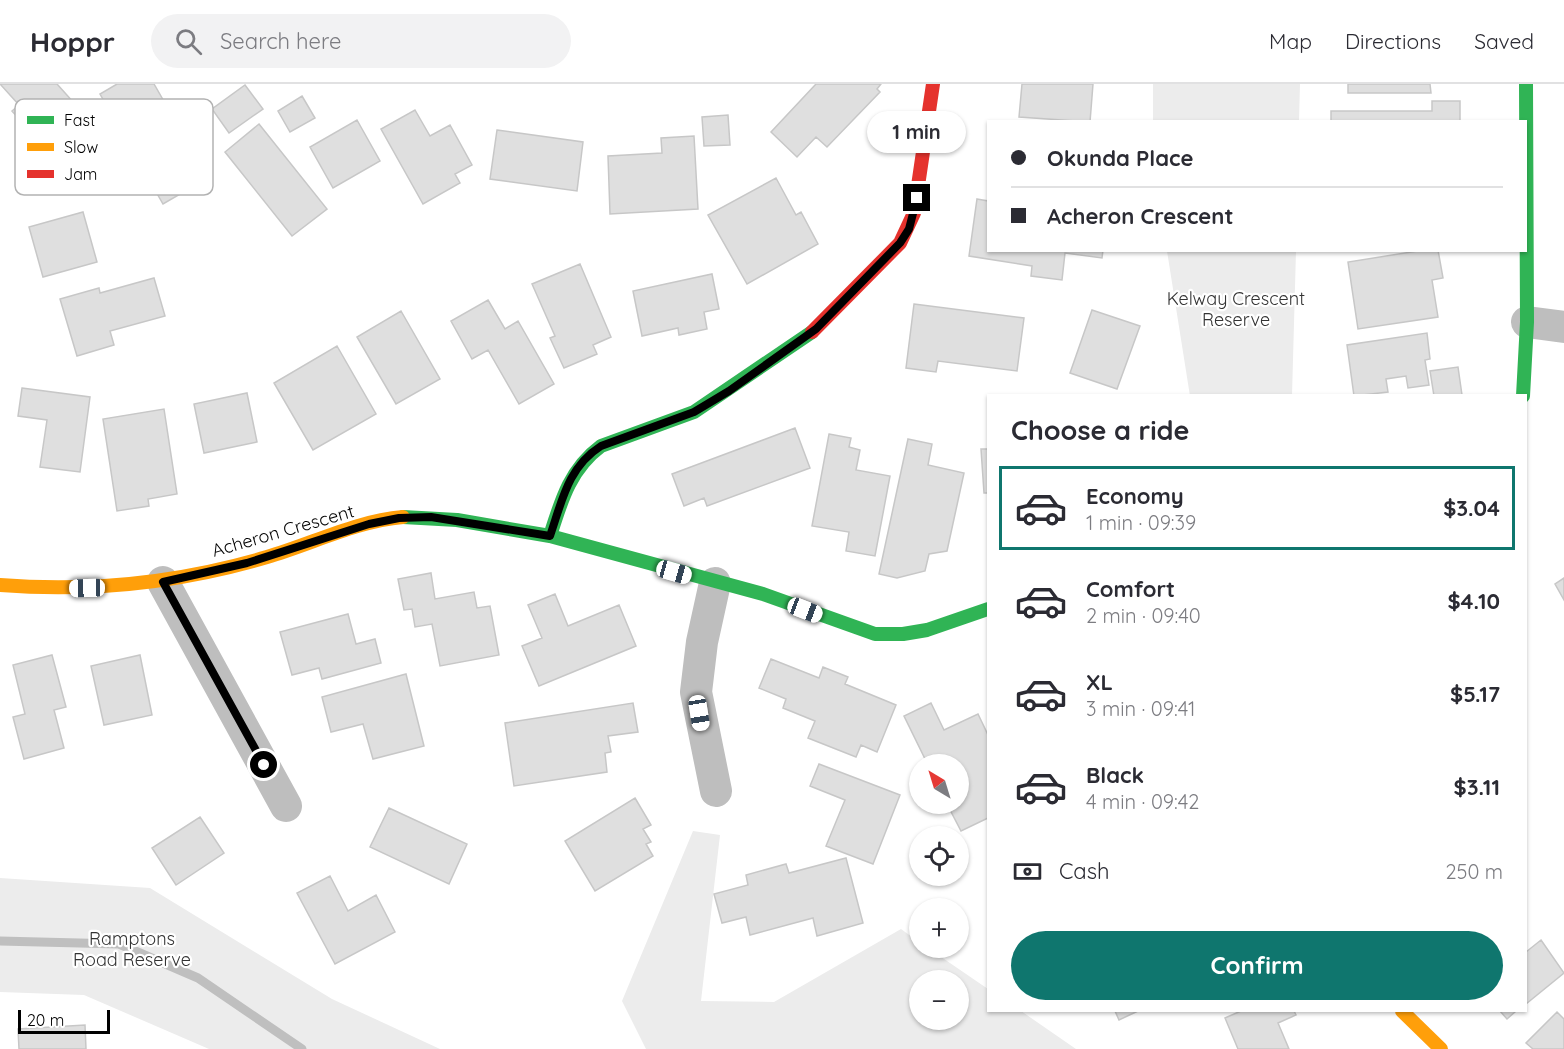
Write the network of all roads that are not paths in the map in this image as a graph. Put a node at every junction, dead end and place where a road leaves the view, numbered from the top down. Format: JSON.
{"nodes":[{"id":1,"x":933,"y":84,"type":"edge"},
{"id":2,"x":1526,"y":84,"type":"edge"},
{"id":3,"x":1526,"y":120,"type":"edge"},
{"id":4,"x":1527,"y":252,"type":"edge"},
{"id":5,"x":1527,"y":322,"type":"junction"},
{"id":6,"x":1564,"y":327,"type":"edge"},
{"id":7,"x":1523,"y":394,"type":"edge"},
{"id":8,"x":550,"y":536,"type":"junction"},
{"id":9,"x":163,"y":582,"type":"junction"},
{"id":10,"x":715,"y":584,"type":"junction"},
{"id":11,"x":0,"y":585,"type":"edge"},
{"id":12,"x":987,"y":609,"type":"edge"},
{"id":13,"x":716,"y":791,"type":"dead end"},
{"id":14,"x":286,"y":806,"type":"dead end"},
{"id":15,"x":1403,"y":1012,"type":"edge"},
{"id":16,"x":1441,"y":1049,"type":"edge"}],
"edges":[{"from":1,"to":8,"type":"street"},
{"from":2,"to":3,"type":"street"},
{"from":4,"to":5,"type":"street"},
{"from":5,"to":6,"type":"street"},
{"from":5,"to":7,"type":"street"},
{"from":8,"to":9,"type":"street","name":"Acheron Crescent"},
{"from":8,"to":10,"type":"street","name":"Acheron Crescent"},
{"from":9,"to":11,"type":"street","name":"Acheron Crescent"},
{"from":9,"to":14,"type":"street"},
{"from":10,"to":12,"type":"street","name":"Acheron Crescent"},
{"from":10,"to":13,"type":"street"},
{"from":15,"to":16,"type":"street"}]}
